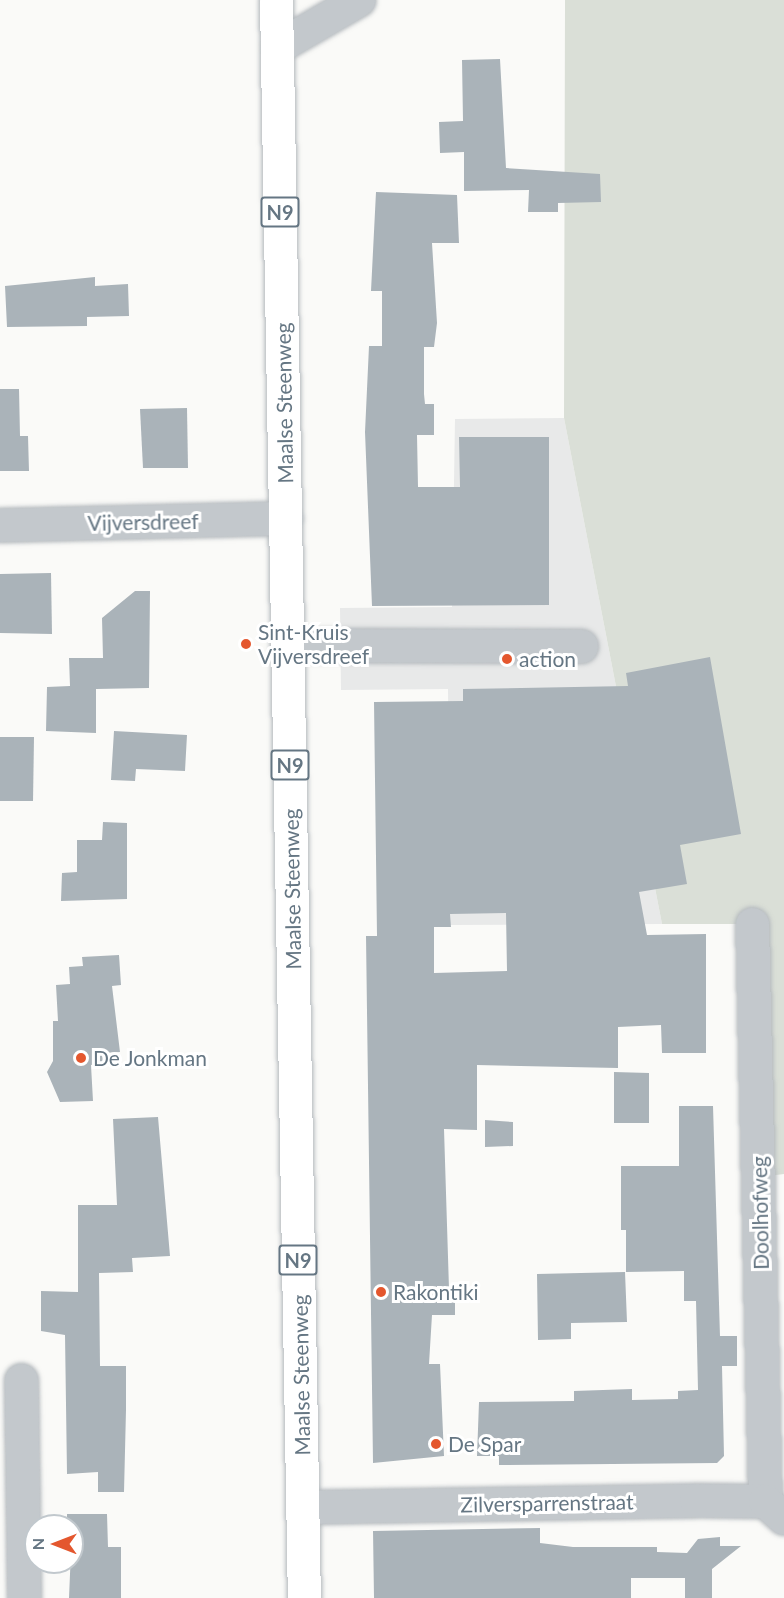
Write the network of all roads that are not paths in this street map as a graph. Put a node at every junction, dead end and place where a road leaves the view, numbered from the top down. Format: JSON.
{"nodes":[{"id":1,"x":276,"y":0,"type":"edge"},
{"id":2,"x":358,"y":0,"type":"edge"},
{"id":3,"x":277,"y":47,"type":"junction"},
{"id":4,"x":286,"y":518,"type":"junction"},
{"id":5,"x":0,"y":525,"type":"edge"},
{"id":6,"x":288,"y":645,"type":"junction"},
{"id":7,"x":581,"y":646,"type":"dead end"},
{"id":8,"x":752,"y":924,"type":"dead end"},
{"id":9,"x":21,"y":1380,"type":"dead end"},
{"id":10,"x":303,"y":1507,"type":"junction"},
{"id":11,"x":775,"y":1510,"type":"edge"},
{"id":12,"x":24,"y":1598,"type":"edge"},
{"id":13,"x":304,"y":1598,"type":"edge"}],
"edges":[{"from":1,"to":3,"type":"main road","name":"Maalse Steenweg","number":"N9"},
{"from":2,"to":3,"type":"street"},
{"from":3,"to":4,"type":"main road","name":"Maalse Steenweg","number":"N9"},
{"from":4,"to":5,"type":"street","name":"Vijversdreef"},
{"from":4,"to":6,"type":"main road","name":"Maalse Steenweg","number":"N9"},
{"from":6,"to":7,"type":"street"},
{"from":6,"to":10,"type":"main road","name":"Maalse Steenweg","number":"N9"},
{"from":8,"to":11,"type":"street","name":"Doolhofweg"},
{"from":9,"to":12,"type":"street"},
{"from":10,"to":11,"type":"street","name":"Zilversparrenstraat"},
{"from":10,"to":13,"type":"main road","name":"Maalse Steenweg","number":"N9"}]}
